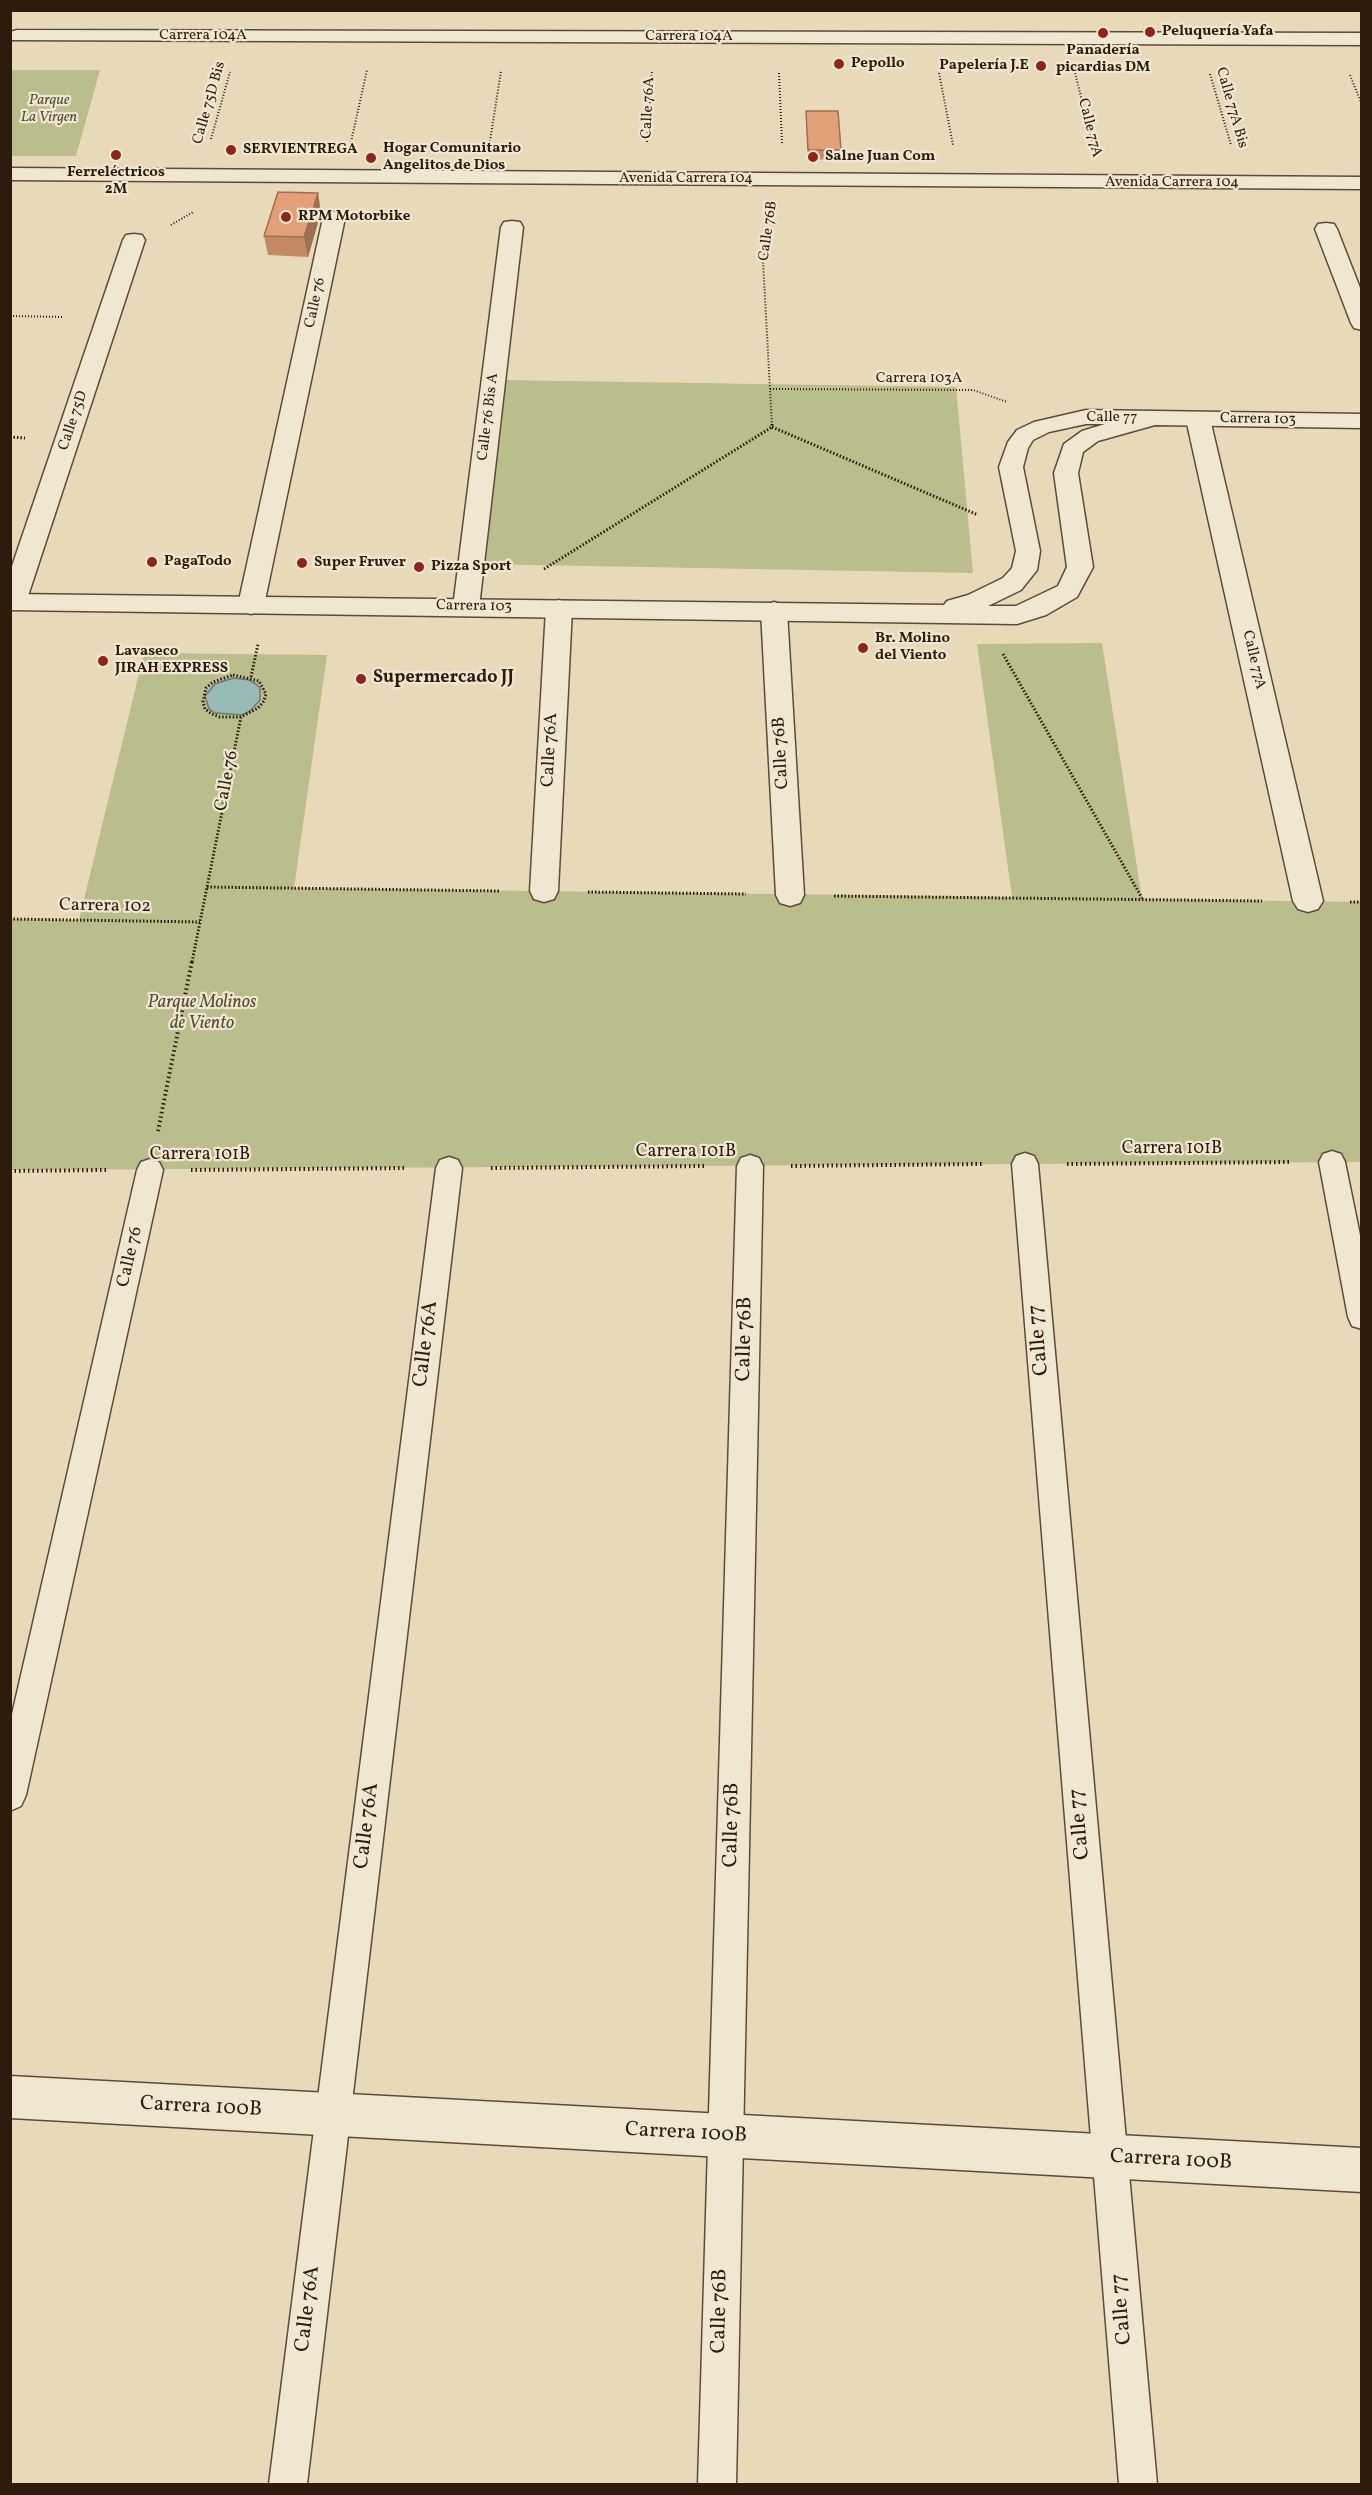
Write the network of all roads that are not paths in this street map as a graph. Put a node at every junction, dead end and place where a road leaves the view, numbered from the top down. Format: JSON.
{"nodes":[{"id":1,"x":17,"y":36,"type":"edge"},
{"id":2,"x":1362,"y":39,"type":"edge"},
{"id":3,"x":10,"y":174,"type":"edge"},
{"id":4,"x":1362,"y":183,"type":"edge"},
{"id":5,"x":334,"y":218,"type":"dead end"},
{"id":6,"x":512,"y":227,"type":"dead end"},
{"id":7,"x":1326,"y":229,"type":"dead end"},
{"id":8,"x":134,"y":240,"type":"dead end"},
{"id":9,"x":1362,"y":323,"type":"edge"},
{"id":10,"x":1154,"y":418,"type":"junction"},
{"id":11,"x":1198,"y":419,"type":"junction"},
{"id":12,"x":1362,"y":422,"type":"edge"},
{"id":13,"x":12,"y":602,"type":"edge"},
{"id":14,"x":251,"y":605,"type":"junction"},
{"id":15,"x":475,"y":607,"type":"junction"},
{"id":16,"x":559,"y":609,"type":"junction"},
{"id":17,"x":774,"y":611,"type":"junction"},
{"id":18,"x":938,"y":613,"type":"junction"},
{"id":19,"x":544,"y":891,"type":"dead end"},
{"id":20,"x":790,"y":895,"type":"dead end"},
{"id":21,"x":1308,"y":901,"type":"dead end"},
{"id":22,"x":1332,"y":1162,"type":"road end"},
{"id":23,"x":1024,"y":1164,"type":"road end"},
{"id":24,"x":750,"y":1166,"type":"road end"},
{"id":25,"x":449,"y":1168,"type":"road end"},
{"id":26,"x":150,"y":1170,"type":"road end"},
{"id":27,"x":1362,"y":1317,"type":"edge"},
{"id":28,"x":10,"y":1795,"type":"edge"},
{"id":29,"x":10,"y":2097,"type":"edge"},
{"id":30,"x":333,"y":2115,"type":"junction"},
{"id":31,"x":725,"y":2137,"type":"junction"},
{"id":32,"x":1110,"y":2157,"type":"junction"},
{"id":33,"x":1362,"y":2170,"type":"edge"},
{"id":34,"x":288,"y":2484,"type":"edge"},
{"id":35,"x":717,"y":2484,"type":"edge"},
{"id":36,"x":1138,"y":2484,"type":"edge"}],
"edges":[{"from":1,"to":2,"type":"street","name":"Carrera 104A"},
{"from":3,"to":4,"type":"street","name":"Avenida Carrera 104"},
{"from":5,"to":14,"type":"street","name":"Calle 76"},
{"from":6,"to":15,"type":"street","name":"Calle 76 Bis A"},
{"from":7,"to":9,"type":"street"},
{"from":8,"to":13,"type":"street","name":"Calle 75D"},
{"from":10,"to":11,"type":"street","name":"Carrera 103"},
{"from":10,"to":18,"type":"street","name":"Calle 77"},
{"from":10,"to":18,"type":"street","name":"Calle 77"},
{"from":11,"to":12,"type":"street","name":"Carrera 103"},
{"from":11,"to":21,"type":"street","name":"Calle 77A"},
{"from":13,"to":14,"type":"street","name":"Carrera 103"},
{"from":14,"to":15,"type":"street","name":"Carrera 103"},
{"from":15,"to":16,"type":"street","name":"Carrera 103"},
{"from":16,"to":17,"type":"street","name":"Carrera 103"},
{"from":16,"to":19,"type":"street","name":"Calle 76A"},
{"from":17,"to":18,"type":"street","name":"Carrera 103"},
{"from":17,"to":20,"type":"street","name":"Calle 76B"},
{"from":22,"to":27,"type":"lane"},
{"from":23,"to":32,"type":"lane","name":"Calle 77"},
{"from":24,"to":31,"type":"lane","name":"Calle 76B"},
{"from":25,"to":30,"type":"lane","name":"Calle 76A"},
{"from":26,"to":28,"type":"lane","name":"Calle 76"},
{"from":29,"to":30,"type":"street","name":"Carrera 100B"},
{"from":30,"to":31,"type":"street","name":"Carrera 100B"},
{"from":30,"to":34,"type":"lane","name":"Calle 76A"},
{"from":31,"to":32,"type":"street","name":"Carrera 100B"},
{"from":31,"to":35,"type":"lane","name":"Calle 76B"},
{"from":32,"to":33,"type":"street","name":"Carrera 100B"},
{"from":32,"to":36,"type":"lane","name":"Calle 77"}]}
